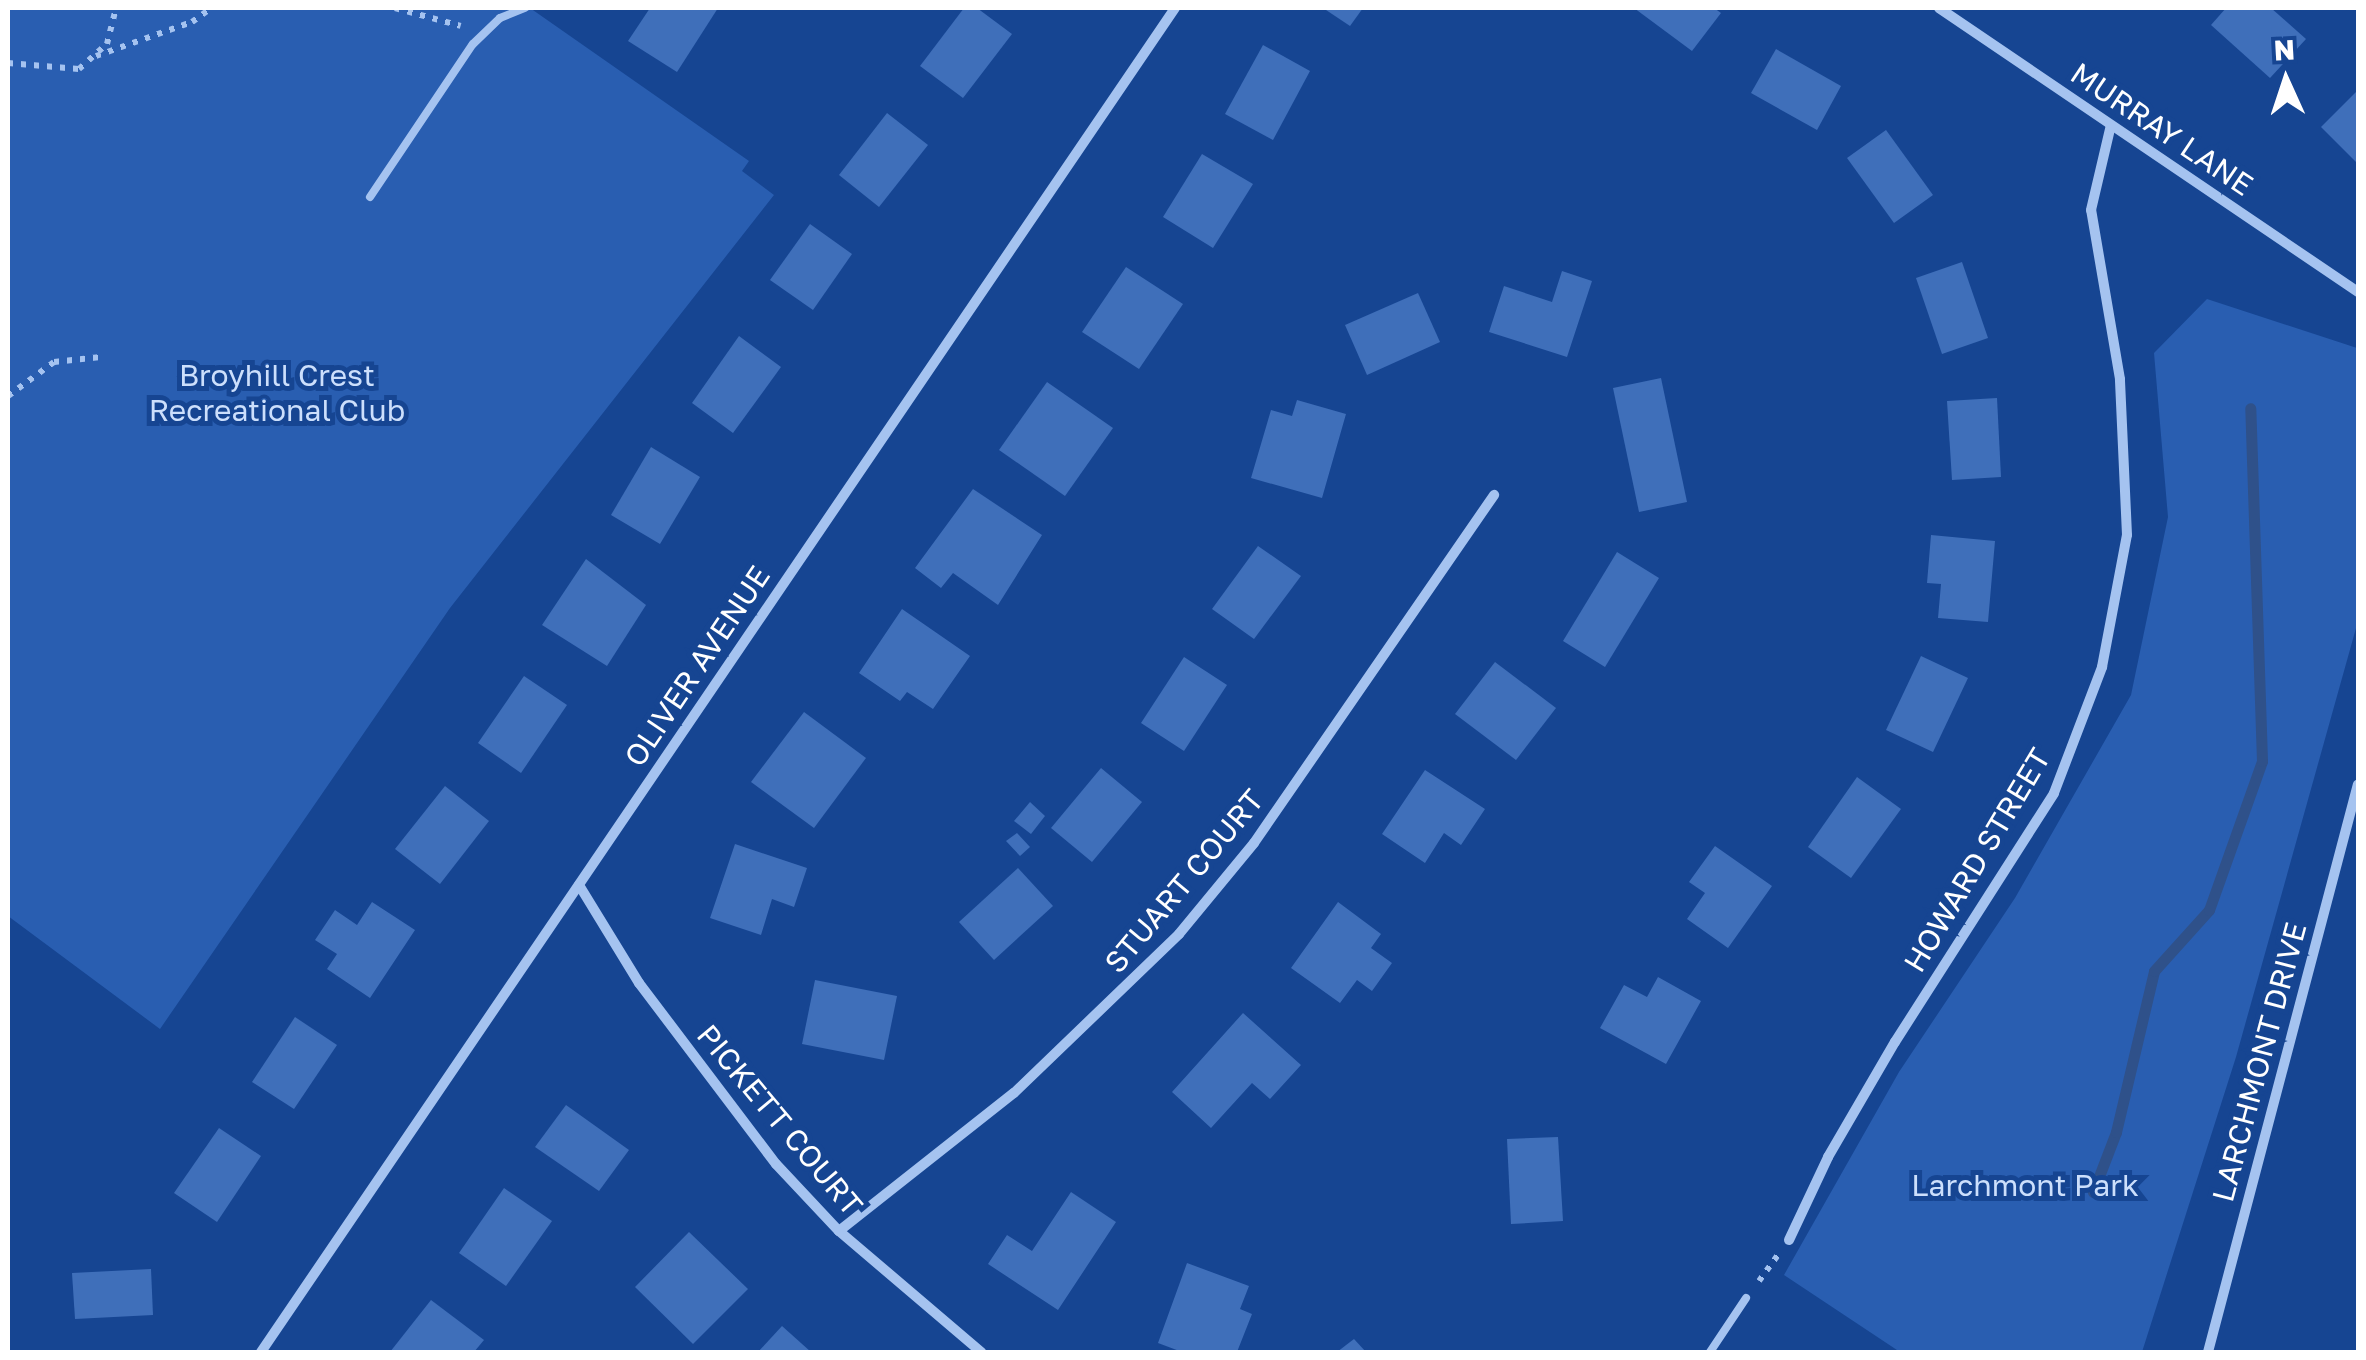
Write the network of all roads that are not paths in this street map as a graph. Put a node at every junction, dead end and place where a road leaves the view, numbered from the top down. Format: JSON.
{"nodes":[{"id":1,"x":525,"y":8,"type":"edge"},
{"id":2,"x":1175,"y":8,"type":"edge"},
{"id":3,"x":1939,"y":8,"type":"edge"},
{"id":4,"x":2111,"y":124,"type":"junction"},
{"id":5,"x":370,"y":196,"type":"dead end"},
{"id":6,"x":2358,"y":292,"type":"edge"},
{"id":7,"x":1494,"y":495,"type":"dead end"},
{"id":8,"x":2358,"y":784,"type":"edge"},
{"id":9,"x":579,"y":885,"type":"junction"},
{"id":10,"x":838,"y":1232,"type":"junction"},
{"id":11,"x":1788,"y":1240,"type":"road end"},
{"id":12,"x":1746,"y":1298,"type":"road end"},
{"id":13,"x":261,"y":1352,"type":"edge"},
{"id":14,"x":980,"y":1352,"type":"edge"},
{"id":15,"x":1710,"y":1352,"type":"edge"},
{"id":16,"x":2208,"y":1352,"type":"edge"}],
"edges":[{"from":1,"to":5,"type":"lane"},
{"from":2,"to":9,"type":"street","name":"OLIVER AVENUE"},
{"from":3,"to":4,"type":"street","name":"MURRAY LANE"},
{"from":4,"to":6,"type":"street","name":"MURRAY LANE"},
{"from":4,"to":11,"type":"street","name":"HOWARD STREET"},
{"from":7,"to":10,"type":"street","name":"STUART COURT"},
{"from":8,"to":16,"type":"street","name":"LARCHMONT DRIVE"},
{"from":9,"to":10,"type":"street","name":"PICKETT COURT"},
{"from":9,"to":13,"type":"street","name":"OLIVER AVENUE"},
{"from":10,"to":14,"type":"street","name":"PICKETT COURT"},
{"from":12,"to":15,"type":"lane"}]}
